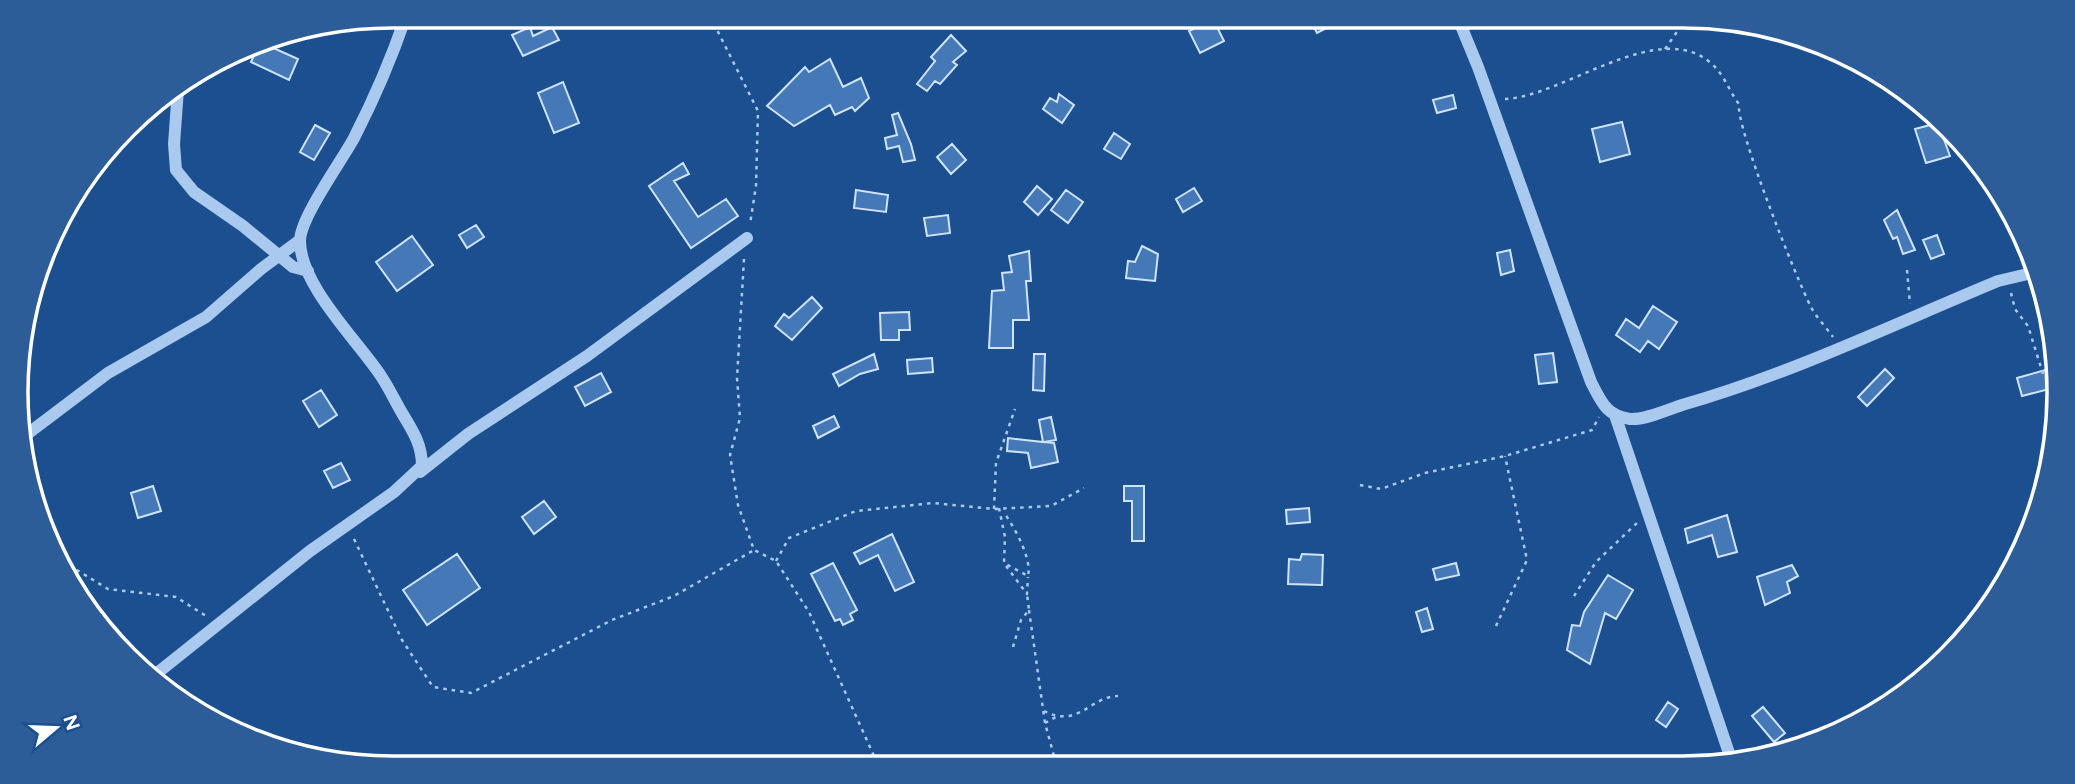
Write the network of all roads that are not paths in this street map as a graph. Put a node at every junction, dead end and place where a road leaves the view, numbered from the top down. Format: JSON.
{"nodes":[{"id":1,"x":401,"y":28,"type":"edge"},
{"id":2,"x":1462,"y":28,"type":"edge"},
{"id":3,"x":177,"y":98,"type":"edge"},
{"id":4,"x":747,"y":238,"type":"road end"},
{"id":5,"x":300,"y":240,"type":"junction"},
{"id":6,"x":279,"y":256,"type":"junction"},
{"id":7,"x":308,"y":271,"type":"junction"},
{"id":8,"x":2028,"y":274,"type":"edge"},
{"id":9,"x":1610,"y":412,"type":"junction"},
{"id":10,"x":30,"y":432,"type":"edge"},
{"id":11,"x":401,"y":487,"type":"junction"},
{"id":12,"x":159,"y":672,"type":"edge"},
{"id":13,"x":1729,"y":753,"type":"edge"}],
"edges":[{"from":1,"to":5,"type":"street"},
{"from":2,"to":9,"type":"street"},
{"from":3,"to":6,"type":"street"},
{"from":4,"to":11,"type":"street"},
{"from":5,"to":6,"type":"street"},
{"from":5,"to":7,"type":"street"},
{"from":6,"to":7,"type":"street"},
{"from":6,"to":10,"type":"street"},
{"from":7,"to":11,"type":"street"},
{"from":8,"to":9,"type":"street"},
{"from":9,"to":13,"type":"street"},
{"from":11,"to":12,"type":"street"}]}
